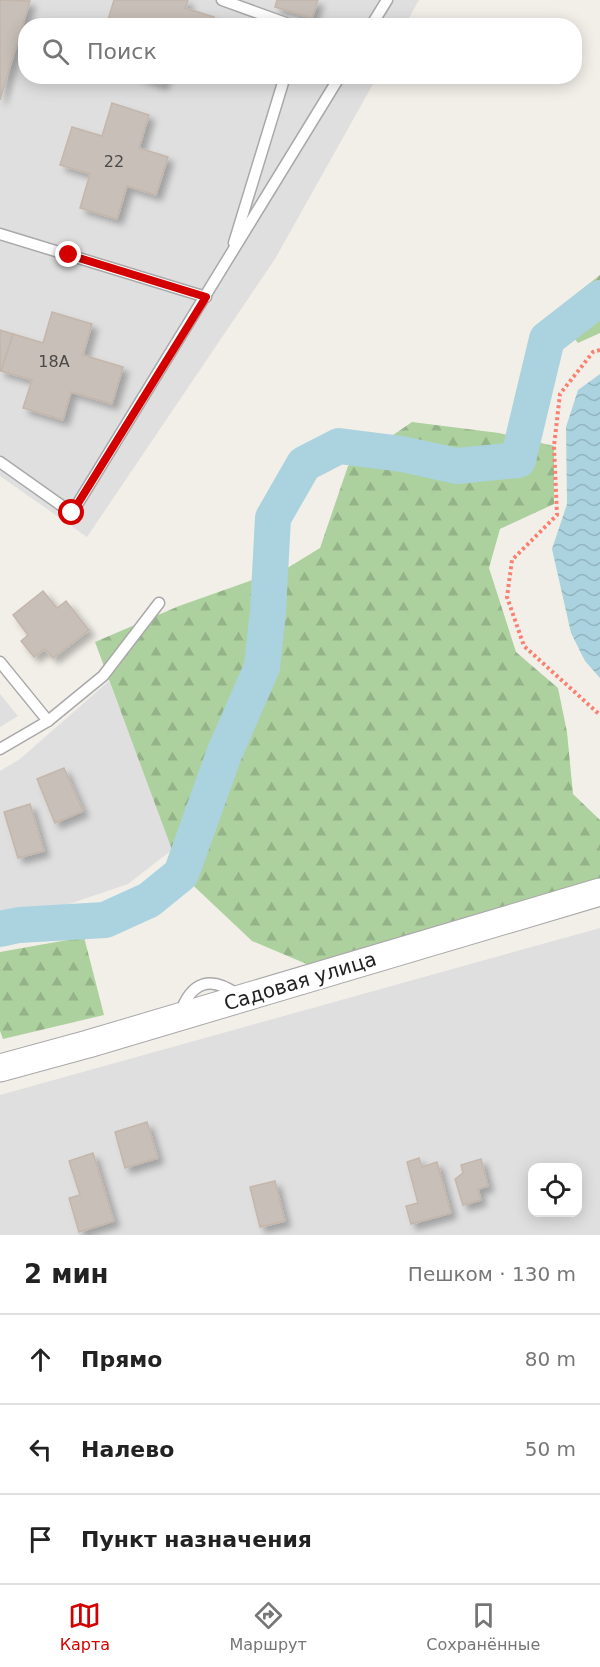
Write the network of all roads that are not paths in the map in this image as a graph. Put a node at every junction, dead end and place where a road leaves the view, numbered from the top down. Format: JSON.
{"nodes":[{"id":1,"x":222,"y":0,"type":"edge"},
{"id":2,"x":387,"y":0,"type":"edge"},
{"id":3,"x":272,"y":18,"type":"edge"},
{"id":4,"x":376,"y":18,"type":"edge"},
{"id":5,"x":283,"y":84,"type":"edge"},
{"id":6,"x":335,"y":84,"type":"edge"},
{"id":7,"x":0,"y":234,"type":"edge"},
{"id":8,"x":230,"y":258,"type":"junction"},
{"id":9,"x":206,"y":297,"type":"junction"},
{"id":10,"x":0,"y":462,"type":"edge"},
{"id":11,"x":159,"y":603,"type":"dead end"},
{"id":12,"x":0,"y":662,"type":"edge"},
{"id":13,"x":48,"y":721,"type":"junction"},
{"id":14,"x":0,"y":749,"type":"edge"},
{"id":15,"x":600,"y":892,"type":"edge"},
{"id":16,"x":0,"y":1068,"type":"edge"}],
"edges":[{"from":1,"to":3,"type":"lane"},
{"from":2,"to":4,"type":"lane"},
{"from":5,"to":8,"type":"lane"},
{"from":6,"to":8,"type":"lane"},
{"from":7,"to":9,"type":"lane"},
{"from":8,"to":9,"type":"lane"},
{"from":9,"to":10,"type":"lane"},
{"from":11,"to":13,"type":"lane"},
{"from":12,"to":13,"type":"lane"},
{"from":13,"to":14,"type":"lane"},
{"from":15,"to":16,"type":"street","name":"Садовая улица"}]}
